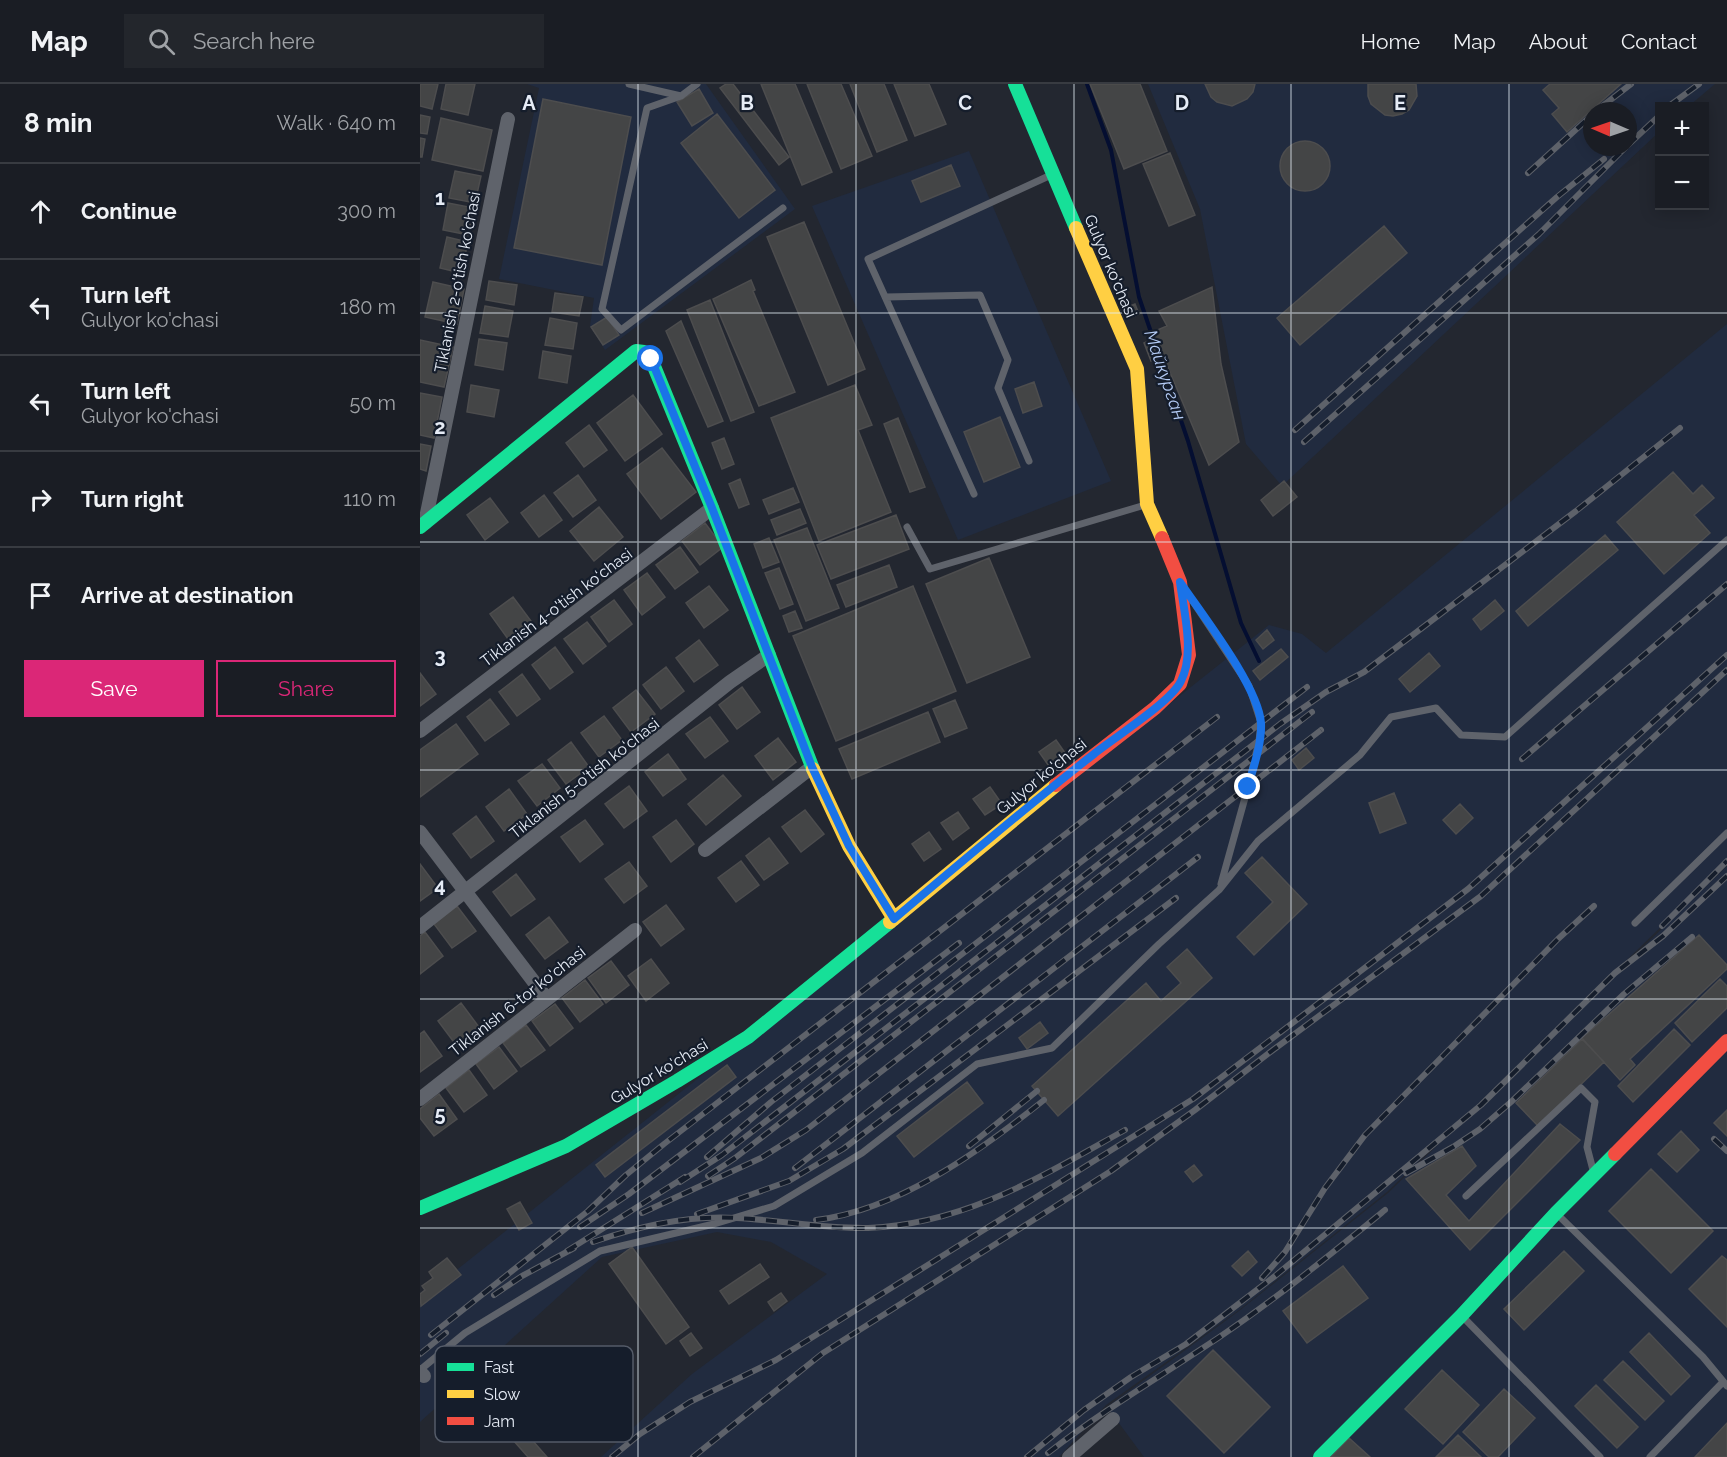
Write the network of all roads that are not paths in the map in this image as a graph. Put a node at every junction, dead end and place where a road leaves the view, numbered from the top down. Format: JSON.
{"nodes":[{"id":1,"x":629,"y":84,"type":"edge"},
{"id":2,"x":697,"y":84,"type":"edge"},
{"id":3,"x":1015,"y":84,"type":"edge"},
{"id":4,"x":681,"y":96,"type":"junction"},
{"id":5,"x":507,"y":119,"type":"dead end"},
{"id":6,"x":1054,"y":174,"type":"junction"},
{"id":7,"x":783,"y":208,"type":"dead end"},
{"id":8,"x":886,"y":297,"type":"junction"},
{"id":9,"x":1029,"y":461,"type":"dead end"},
{"id":10,"x":974,"y":494,"type":"dead end"},
{"id":11,"x":1147,"y":504,"type":"junction"},
{"id":12,"x":712,"y":508,"type":"junction"},
{"id":13,"x":423,"y":525,"type":"edge"},
{"id":14,"x":907,"y":527,"type":"dead end"},
{"id":15,"x":1727,"y":540,"type":"edge"},
{"id":16,"x":1180,"y":582,"type":"junction"},
{"id":17,"x":769,"y":655,"type":"junction"},
{"id":18,"x":420,"y":731,"type":"edge"},
{"id":19,"x":812,"y":767,"type":"junction"},
{"id":20,"x":420,"y":832,"type":"edge"},
{"id":21,"x":1727,"y":833,"type":"edge"},
{"id":22,"x":705,"y":850,"type":"dead end"},
{"id":23,"x":1219,"y":890,"type":"junction"},
{"id":24,"x":466,"y":892,"type":"junction"},
{"id":25,"x":894,"y":919,"type":"junction"},
{"id":26,"x":1635,"y":923,"type":"dead end"},
{"id":27,"x":420,"y":927,"type":"edge"},
{"id":28,"x":635,"y":930,"type":"dead end"},
{"id":29,"x":547,"y":999,"type":"junction"},
{"id":30,"x":1727,"y":1041,"type":"edge"},
{"id":31,"x":420,"y":1099,"type":"edge"},
{"id":32,"x":1594,"y":1175,"type":"junction"},
{"id":33,"x":1466,"y":1196,"type":"dead end"},
{"id":34,"x":420,"y":1208,"type":"edge"},
{"id":35,"x":1556,"y":1213,"type":"junction"},
{"id":36,"x":1461,"y":1316,"type":"junction"},
{"id":37,"x":450,"y":1346,"type":"edge"},
{"id":38,"x":435,"y":1360,"type":"edge"},
{"id":39,"x":421,"y":1372,"type":"edge"},
{"id":40,"x":1725,"y":1384,"type":"edge"},
{"id":41,"x":1113,"y":1419,"type":"dead end"},
{"id":42,"x":1069,"y":1457,"type":"edge"},
{"id":43,"x":1320,"y":1457,"type":"edge"},
{"id":44,"x":1600,"y":1457,"type":"edge"},
{"id":45,"x":1650,"y":1457,"type":"edge"}],
"edges":[{"from":1,"to":4,"type":"lane"},
{"from":2,"to":4,"type":"lane"},
{"from":3,"to":6,"type":"street","name":"Gulyor ko'chasi"},
{"from":4,"to":7,"type":"lane"},
{"from":5,"to":13,"type":"street","name":"Tiklanish 2-o'tish ko'chasi"},
{"from":6,"to":8,"type":"lane"},
{"from":6,"to":11,"type":"street","name":"Gulyor ko'chasi"},
{"from":8,"to":9,"type":"lane"},
{"from":8,"to":10,"type":"lane"},
{"from":11,"to":14,"type":"lane"},
{"from":11,"to":16,"type":"street","name":"Gulyor ko'chasi"},
{"from":12,"to":13,"type":"street","name":"Tiklanish 2-o'tish ko'chasi"},
{"from":12,"to":17,"type":"street"},
{"from":12,"to":18,"type":"street","name":"Tiklanish 4-o'tish ko‘chasi"},
{"from":15,"to":23,"type":"lane"},
{"from":16,"to":23,"type":"lane"},
{"from":16,"to":25,"type":"street","name":"Gulyor ko'chasi"},
{"from":17,"to":19,"type":"street"},
{"from":17,"to":24,"type":"street","name":"Tiklanish 5-o'tish ko‘chasi"},
{"from":19,"to":22,"type":"street"},
{"from":19,"to":25,"type":"street"},
{"from":20,"to":24,"type":"street"},
{"from":21,"to":26,"type":"lane"},
{"from":23,"to":37,"type":"lane"},
{"from":24,"to":27,"type":"street","name":"Tiklanish 5-o'tish ko‘chasi"},
{"from":24,"to":29,"type":"street"},
{"from":25,"to":34,"type":"street","name":"Gulyor ko'chasi"},
{"from":28,"to":29,"type":"street","name":"Tiklanish 6-tor ko‘chasi"},
{"from":29,"to":31,"type":"street","name":"Tiklanish 6-tor ko‘chasi"},
{"from":30,"to":32,"type":"street"},
{"from":32,"to":33,"type":"lane"},
{"from":32,"to":35,"type":"street"},
{"from":35,"to":36,"type":"street"},
{"from":35,"to":40,"type":"lane"},
{"from":36,"to":43,"type":"street"},
{"from":36,"to":44,"type":"lane"},
{"from":38,"to":39,"type":"lane"},
{"from":40,"to":45,"type":"lane"},
{"from":41,"to":42,"type":"street"}]}
